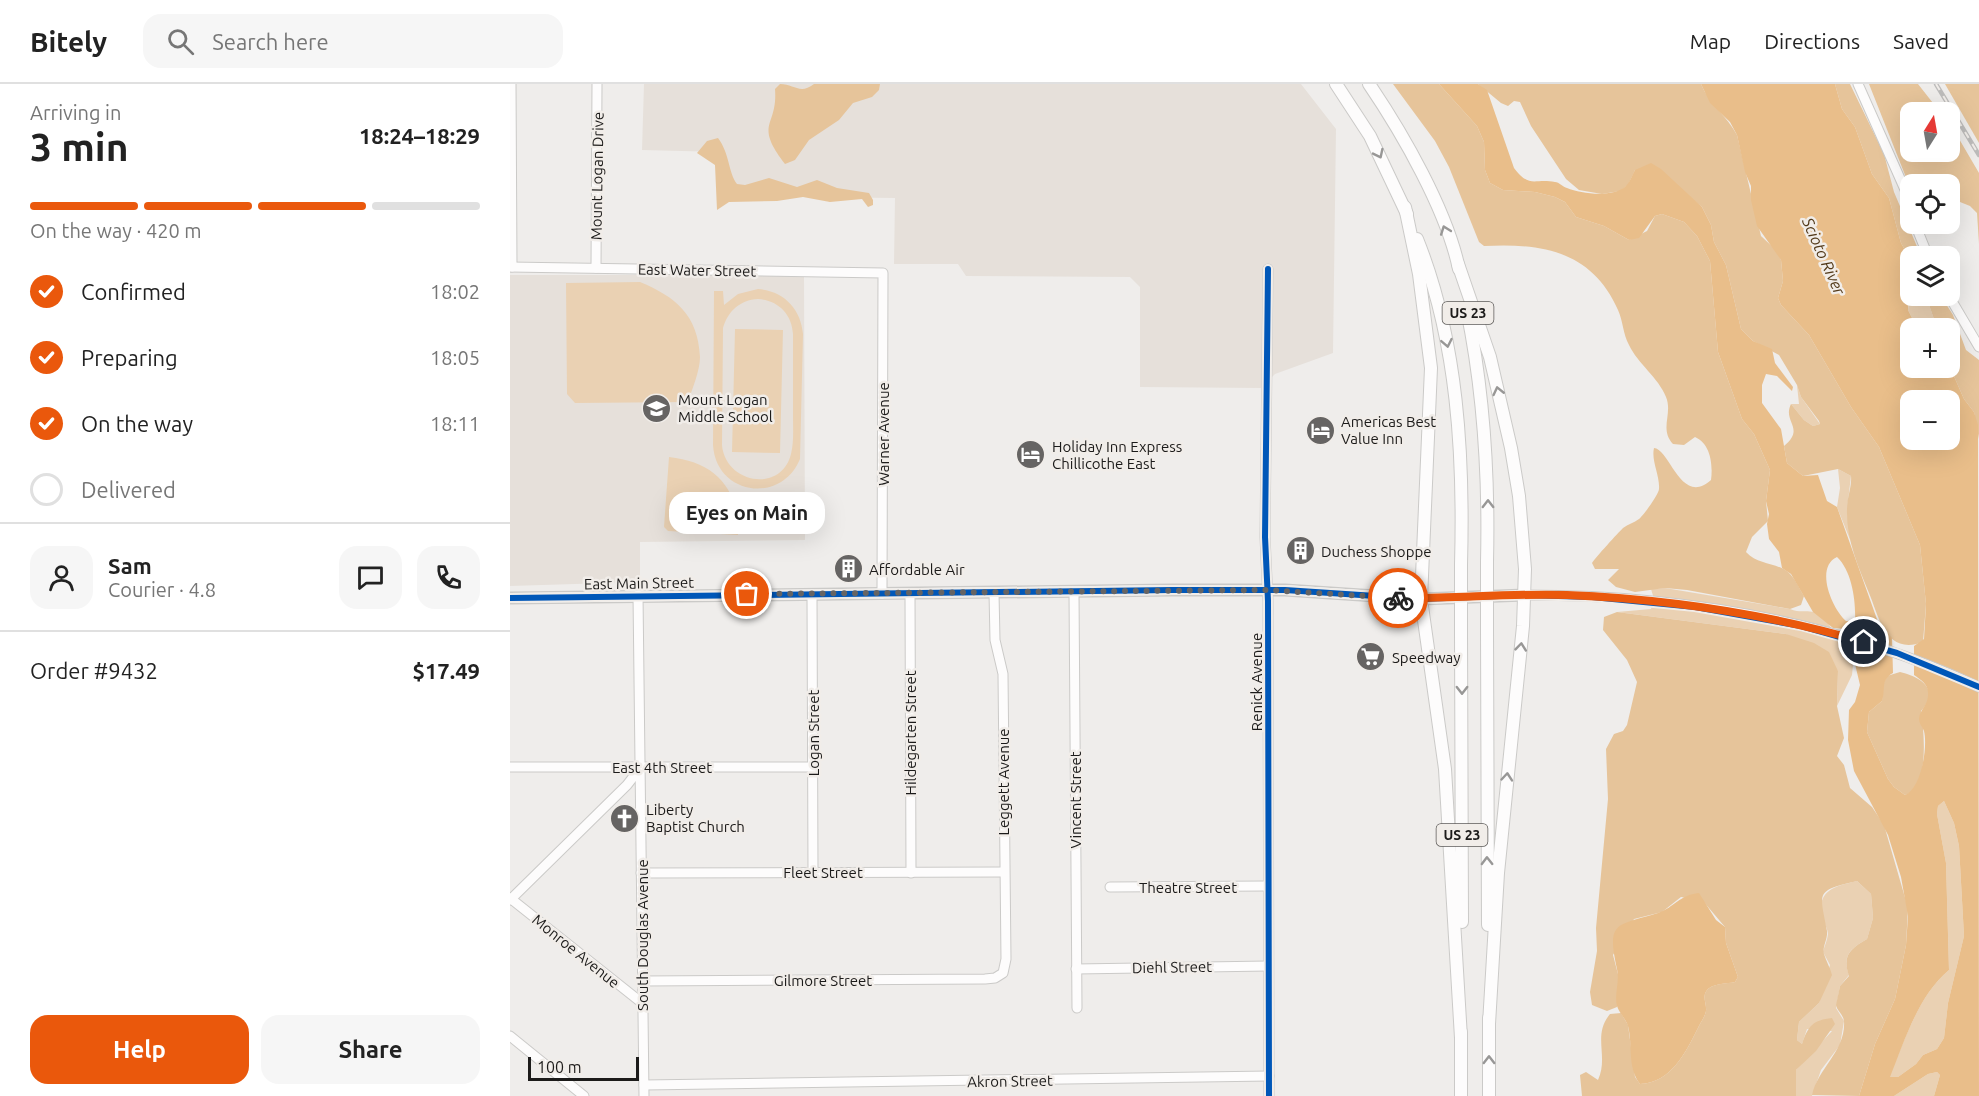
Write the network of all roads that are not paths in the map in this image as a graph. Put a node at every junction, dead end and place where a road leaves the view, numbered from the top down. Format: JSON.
{"nodes":[{"id":1,"x":511,"y":84,"type":"edge"},
{"id":2,"x":597,"y":84,"type":"edge"},
{"id":3,"x":1336,"y":84,"type":"edge"},
{"id":4,"x":1369,"y":84,"type":"edge"},
{"id":5,"x":1858,"y":84,"type":"edge"},
{"id":6,"x":1900,"y":178,"type":"edge"},
{"id":7,"x":1405,"y":207,"type":"junction"},
{"id":8,"x":1458,"y":264,"type":"junction"},
{"id":9,"x":511,"y":267,"type":"edge"},
{"id":10,"x":596,"y":268,"type":"junction"},
{"id":11,"x":1268,"y":269,"type":"dead end"},
{"id":12,"x":883,"y":273,"type":"joint"},
{"id":13,"x":1954,"y":306,"type":"edge"},
{"id":14,"x":1979,"y":347,"type":"edge"},
{"id":15,"x":1267,"y":590,"type":"junction"},
{"id":16,"x":994,"y":592,"type":"junction"},
{"id":17,"x":1074,"y":592,"type":"junction"},
{"id":18,"x":812,"y":594,"type":"junction"},
{"id":19,"x":882,"y":594,"type":"junction"},
{"id":20,"x":910,"y":594,"type":"junction"},
{"id":21,"x":638,"y":595,"type":"junction"},
{"id":22,"x":1525,"y":595,"type":"junction"},
{"id":23,"x":510,"y":598,"type":"edge"},
{"id":24,"x":1420,"y":599,"type":"junction"},
{"id":25,"x":1979,"y":687,"type":"edge"},
{"id":26,"x":510,"y":767,"type":"edge"},
{"id":27,"x":641,"y":767,"type":"junction"},
{"id":28,"x":813,"y":767,"type":"junction"},
{"id":29,"x":813,"y":872,"type":"junction"},
{"id":30,"x":1004,"y":872,"type":"junction"},
{"id":31,"x":641,"y":873,"type":"junction"},
{"id":32,"x":911,"y":873,"type":"junction"},
{"id":33,"x":1266,"y":886,"type":"junction"},
{"id":34,"x":1110,"y":887,"type":"dead end"},
{"id":35,"x":510,"y":899,"type":"edge"},
{"id":36,"x":1268,"y":966,"type":"junction"},
{"id":37,"x":1076,"y":969,"type":"junction"},
{"id":38,"x":1003,"y":973,"type":"joint"},
{"id":39,"x":642,"y":981,"type":"junction"},
{"id":40,"x":642,"y":1003,"type":"junction"},
{"id":41,"x":1077,"y":1008,"type":"dead end"},
{"id":42,"x":1489,"y":1024,"type":"junction"},
{"id":43,"x":510,"y":1036,"type":"edge"},
{"id":44,"x":1461,"y":1038,"type":"junction"},
{"id":45,"x":1269,"y":1076,"type":"junction"},
{"id":46,"x":644,"y":1085,"type":"junction"},
{"id":47,"x":584,"y":1096,"type":"edge"},
{"id":48,"x":644,"y":1096,"type":"edge"},
{"id":49,"x":1269,"y":1096,"type":"edge"},
{"id":50,"x":1461,"y":1096,"type":"edge"},
{"id":51,"x":1489,"y":1096,"type":"edge"}],
"edges":[{"from":1,"to":9,"type":"street"},
{"from":2,"to":10,"type":"street","name":"Mount Logan Drive"},
{"from":3,"to":7,"type":"highway","number":"US 23","one_way":true},
{"from":8,"to":4,"type":"highway","number":"US 23","one_way":true},
{"from":5,"to":6,"type":"street"},
{"from":7,"to":24,"type":"highway"},
{"from":7,"to":44,"type":"highway","number":"US 23","one_way":true,"bridge":true},
{"from":22,"to":8,"type":"highway","one_way":true},
{"from":42,"to":8,"type":"highway","number":"US 23","one_way":true,"bridge":true},
{"from":9,"to":10,"type":"street","name":"East Water Street"},
{"from":10,"to":12,"type":"street","name":"East Water Street"},
{"from":11,"to":15,"type":"street","name":"Renick Avenue"},
{"from":12,"to":19,"type":"street","name":"Warner Avenue"},
{"from":13,"to":14,"type":"street"},
{"from":15,"to":17,"type":"main road","name":"East Main Street"},
{"from":15,"to":24,"type":"main road","name":"East Main Street"},
{"from":15,"to":33,"type":"street","name":"Renick Avenue"},
{"from":16,"to":17,"type":"main road","name":"East Main Street"},
{"from":16,"to":20,"type":"main road","name":"East Main Street"},
{"from":16,"to":30,"type":"street","name":"Leggett Avenue"},
{"from":17,"to":37,"type":"street","name":"Vincent Street"},
{"from":18,"to":19,"type":"main road","name":"East Main Street"},
{"from":18,"to":21,"type":"main road","name":"East Main Street"},
{"from":18,"to":28,"type":"street","name":"Logan Street"},
{"from":19,"to":20,"type":"main road","name":"East Main Street"},
{"from":20,"to":32,"type":"street","name":"Hildegarten Street"},
{"from":21,"to":23,"type":"main road","name":"East Main Street"},
{"from":21,"to":27,"type":"street","name":"South Douglas Avenue"},
{"from":22,"to":24,"type":"main road","name":"East Main Street"},
{"from":22,"to":25,"type":"street"},
{"from":42,"to":22,"type":"highway","one_way":true},
{"from":24,"to":44,"type":"highway"},
{"from":26,"to":27,"type":"street","name":"East 4th Street"},
{"from":27,"to":28,"type":"street","name":"East 4th Street"},
{"from":27,"to":31,"type":"street","name":"South Douglas Avenue"},
{"from":27,"to":35,"type":"street"},
{"from":28,"to":29,"type":"street","name":"Logan Street"},
{"from":29,"to":31,"type":"street","name":"Fleet Street"},
{"from":29,"to":32,"type":"street","name":"Fleet Street"},
{"from":30,"to":32,"type":"street","name":"Fleet Street"},
{"from":30,"to":38,"type":"street","name":"Leggett Avenue"},
{"from":31,"to":39,"type":"street","name":"South Douglas Avenue"},
{"from":33,"to":34,"type":"street","name":"Theatre Street"},
{"from":33,"to":36,"type":"street","name":"Renick Avenue"},
{"from":35,"to":40,"type":"street","name":"Monroe Avenue"},
{"from":36,"to":37,"type":"street","name":"Diehl Street"},
{"from":36,"to":45,"type":"street","name":"Renick Avenue"},
{"from":37,"to":41,"type":"street","name":"Vincent Street"},
{"from":38,"to":39,"type":"street","name":"Gilmore Street"},
{"from":39,"to":40,"type":"street","name":"South Douglas Avenue"},
{"from":40,"to":46,"type":"street","name":"South Douglas Avenue"},
{"from":51,"to":42,"type":"highway","number":"US 23","one_way":true},
{"from":43,"to":47,"type":"street"},
{"from":44,"to":50,"type":"highway","number":"US 23"},
{"from":45,"to":46,"type":"street","name":"Akron Street"},
{"from":45,"to":49,"type":"street","name":"Renick Avenue"},
{"from":46,"to":48,"type":"street","name":"South Douglas Avenue"}]}
